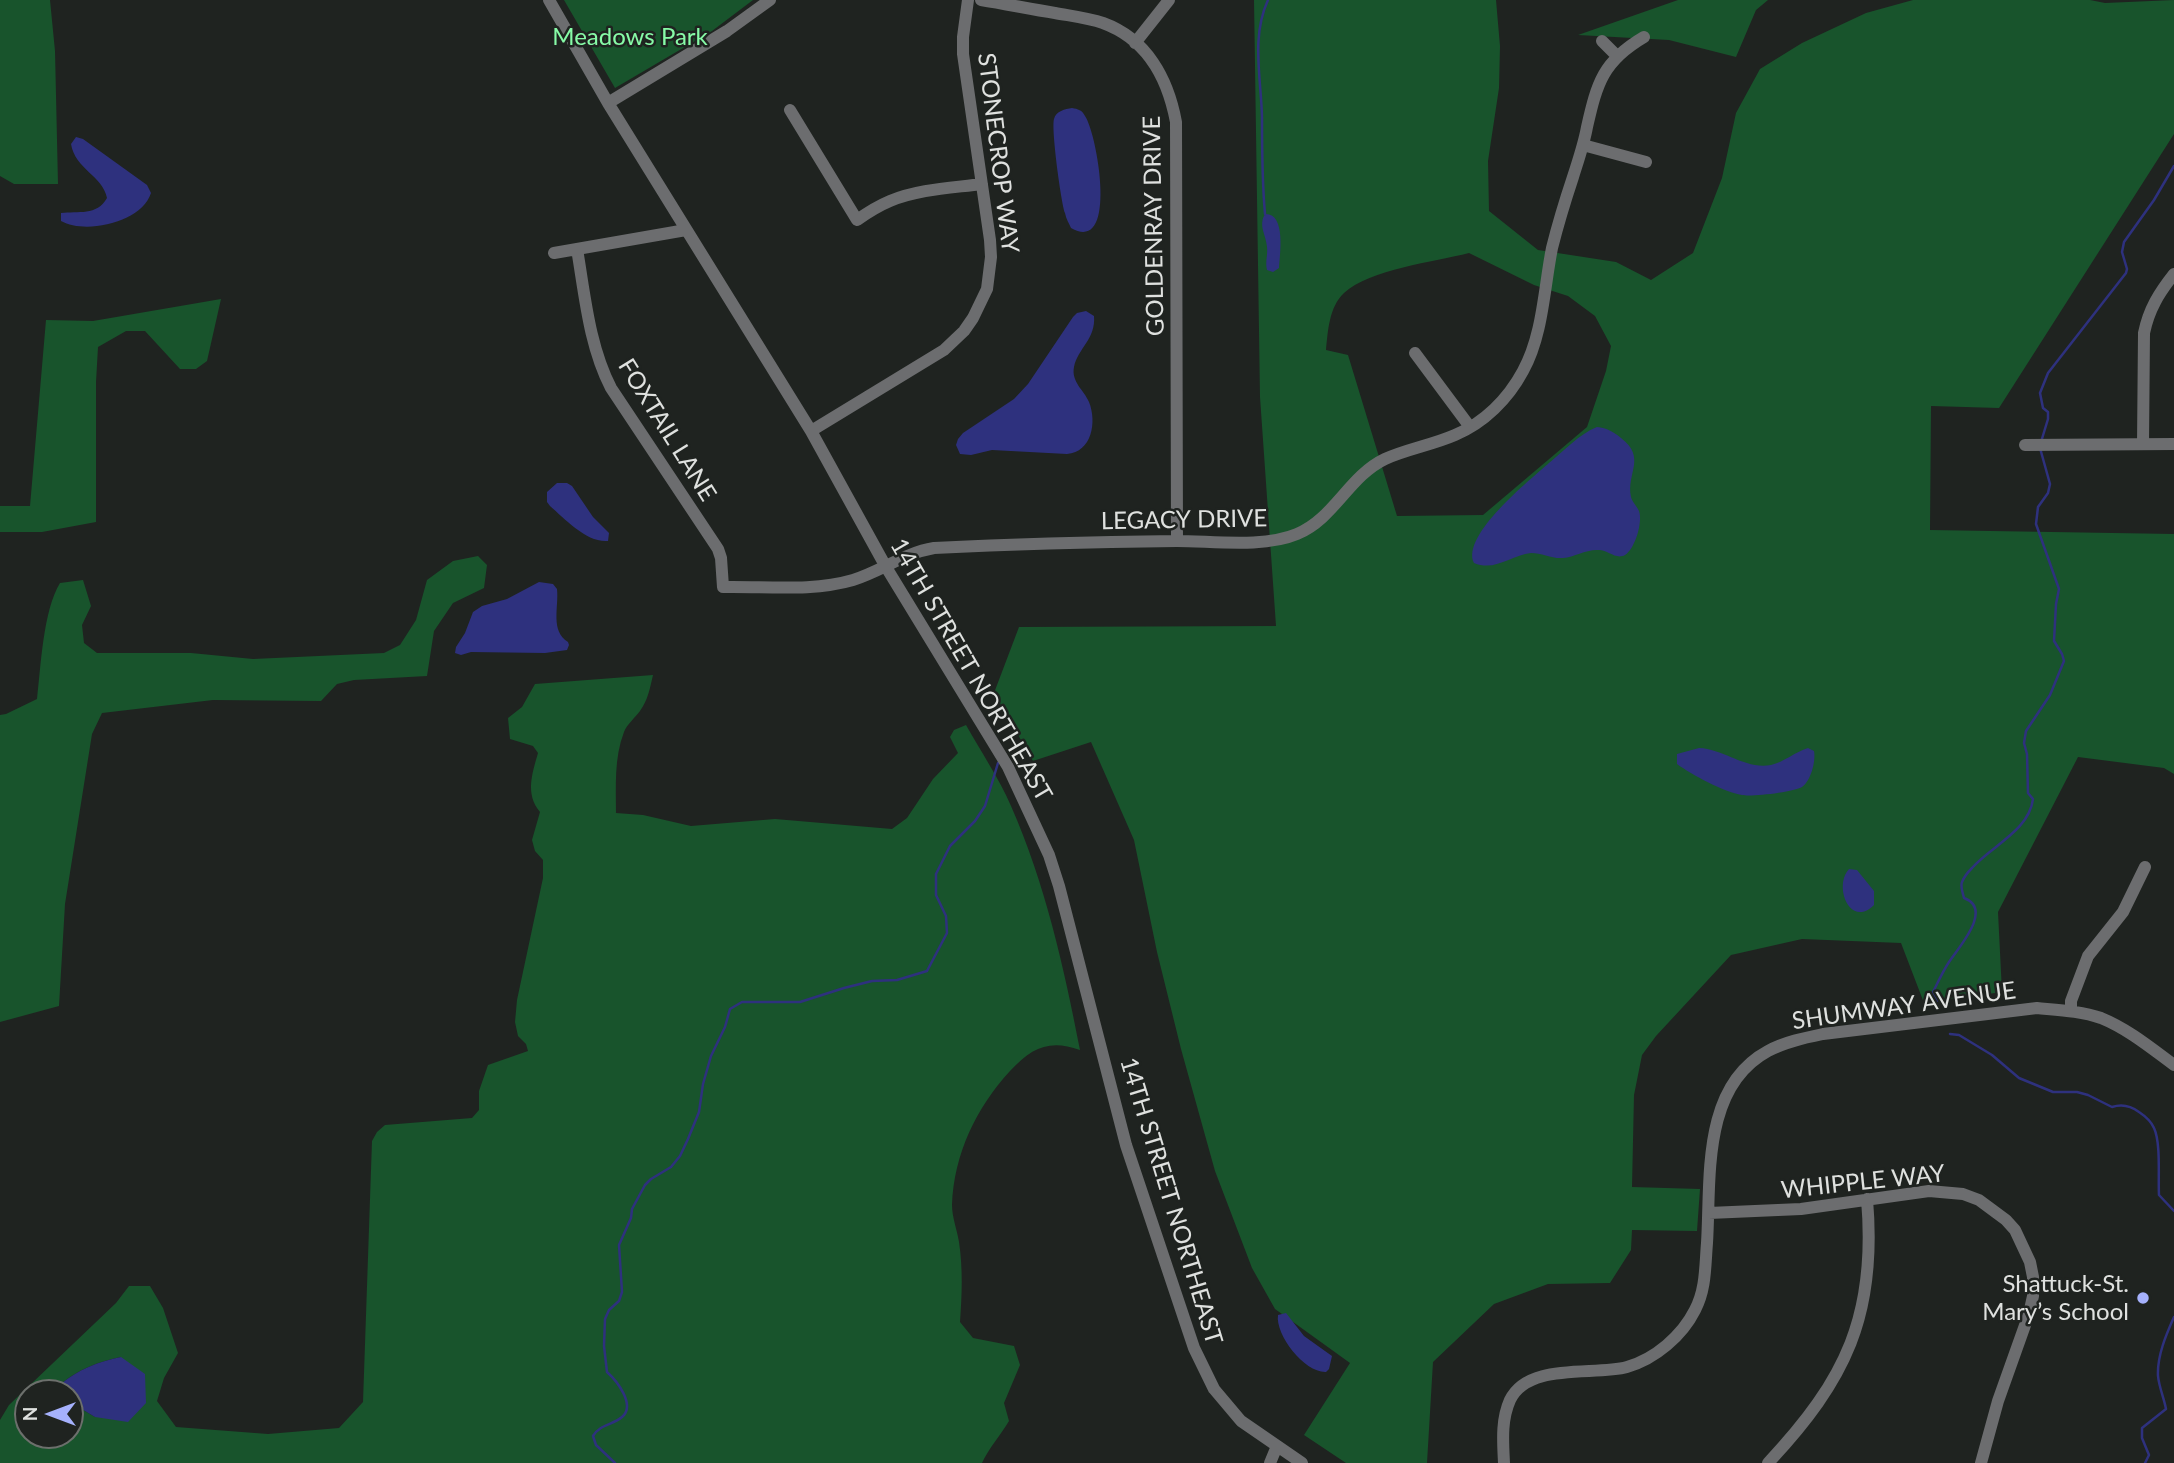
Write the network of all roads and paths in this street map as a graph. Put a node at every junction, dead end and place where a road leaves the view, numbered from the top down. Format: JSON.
{"nodes":[{"id":1,"x":549,"y":0,"type":"edge"},
{"id":2,"x":770,"y":0,"type":"edge"},
{"id":3,"x":968,"y":0,"type":"edge"},
{"id":4,"x":981,"y":0,"type":"edge"},
{"id":5,"x":1169,"y":0,"type":"edge"},
{"id":6,"x":1644,"y":37,"type":"dead end"},
{"id":7,"x":1602,"y":41,"type":"dead end"},
{"id":8,"x":1135,"y":43,"type":"junction"},
{"id":9,"x":1617,"y":56,"type":"junction"},
{"id":10,"x":608,"y":103,"type":"junction"},
{"id":11,"x":790,"y":110,"type":"dead end"},
{"id":12,"x":1583,"y":145,"type":"junction"},
{"id":13,"x":1646,"y":162,"type":"dead end"},
{"id":14,"x":982,"y":184,"type":"junction"},
{"id":15,"x":686,"y":230,"type":"junction"},
{"id":16,"x":577,"y":249,"type":"junction"},
{"id":17,"x":554,"y":253,"type":"dead end"},
{"id":18,"x":2174,"y":274,"type":"edge"},
{"id":19,"x":1415,"y":353,"type":"dead end"},
{"id":20,"x":1470,"y":427,"type":"junction"},
{"id":21,"x":811,"y":431,"type":"junction"},
{"id":22,"x":2143,"y":444,"type":"junction"},
{"id":23,"x":2174,"y":444,"type":"edge"},
{"id":24,"x":2025,"y":445,"type":"dead end"},
{"id":25,"x":1177,"y":541,"type":"junction"},
{"id":26,"x":886,"y":567,"type":"junction"},
{"id":27,"x":723,"y":587,"type":"joint"},
{"id":28,"x":2145,"y":867,"type":"dead end"},
{"id":29,"x":2071,"y":1012,"type":"junction"},
{"id":30,"x":2174,"y":1065,"type":"edge"},
{"id":31,"x":1867,"y":1199,"type":"junction"},
{"id":32,"x":1709,"y":1213,"type":"junction"},
{"id":33,"x":1277,"y":1446,"type":"junction"},
{"id":34,"x":1270,"y":1463,"type":"edge"},
{"id":35,"x":1302,"y":1463,"type":"edge"},
{"id":36,"x":1504,"y":1463,"type":"edge"},
{"id":37,"x":1768,"y":1463,"type":"edge"},
{"id":38,"x":1981,"y":1463,"type":"edge"}],
"edges":[{"from":1,"to":10,"type":"street","name":"14TH STREET NORTHEAST"},
{"from":2,"to":10,"type":"street"},
{"from":3,"to":14,"type":"street","name":"STONECROP WAY"},
{"from":4,"to":8,"type":"street","name":"GOLDENRAY DRIVE"},
{"from":5,"to":8,"type":"street"},
{"from":6,"to":9,"type":"street","name":"LEGACY DRIVE"},
{"from":7,"to":9,"type":"street"},
{"from":8,"to":25,"type":"street","name":"GOLDENRAY DRIVE"},
{"from":9,"to":12,"type":"street","name":"LEGACY DRIVE"},
{"from":10,"to":15,"type":"street","name":"14TH STREET NORTHEAST"},
{"from":11,"to":14,"type":"street"},
{"from":12,"to":13,"type":"street"},
{"from":12,"to":20,"type":"street","name":"LEGACY DRIVE"},
{"from":14,"to":21,"type":"street","name":"STONECROP WAY"},
{"from":15,"to":16,"type":"street"},
{"from":15,"to":21,"type":"street","name":"14TH STREET NORTHEAST"},
{"from":16,"to":17,"type":"street"},
{"from":16,"to":27,"type":"street","name":"FOXTAIL LANE"},
{"from":18,"to":22,"type":"street"},
{"from":19,"to":20,"type":"street"},
{"from":20,"to":25,"type":"street","name":"LEGACY DRIVE"},
{"from":21,"to":26,"type":"street","name":"14TH STREET NORTHEAST"},
{"from":22,"to":23,"type":"street"},
{"from":22,"to":24,"type":"street"},
{"from":25,"to":26,"type":"street","name":"LEGACY DRIVE"},
{"from":26,"to":27,"type":"street","name":"LEGACY DRIVE"},
{"from":26,"to":33,"type":"street","name":"14TH STREET NORTHEAST"},
{"from":28,"to":29,"type":"street"},
{"from":29,"to":30,"type":"street","name":"SHUMWAY AVENUE"},
{"from":29,"to":32,"type":"street","name":"SHUMWAY AVENUE"},
{"from":31,"to":32,"type":"street","name":"WHIPPLE WAY"},
{"from":31,"to":37,"type":"street"},
{"from":31,"to":38,"type":"street","name":"WHIPPLE WAY"},
{"from":32,"to":36,"type":"street","name":"SHUMWAY AVENUE"},
{"from":33,"to":34,"type":"street"},
{"from":33,"to":35,"type":"street","name":"14TH STREET NORTHEAST"}]}
